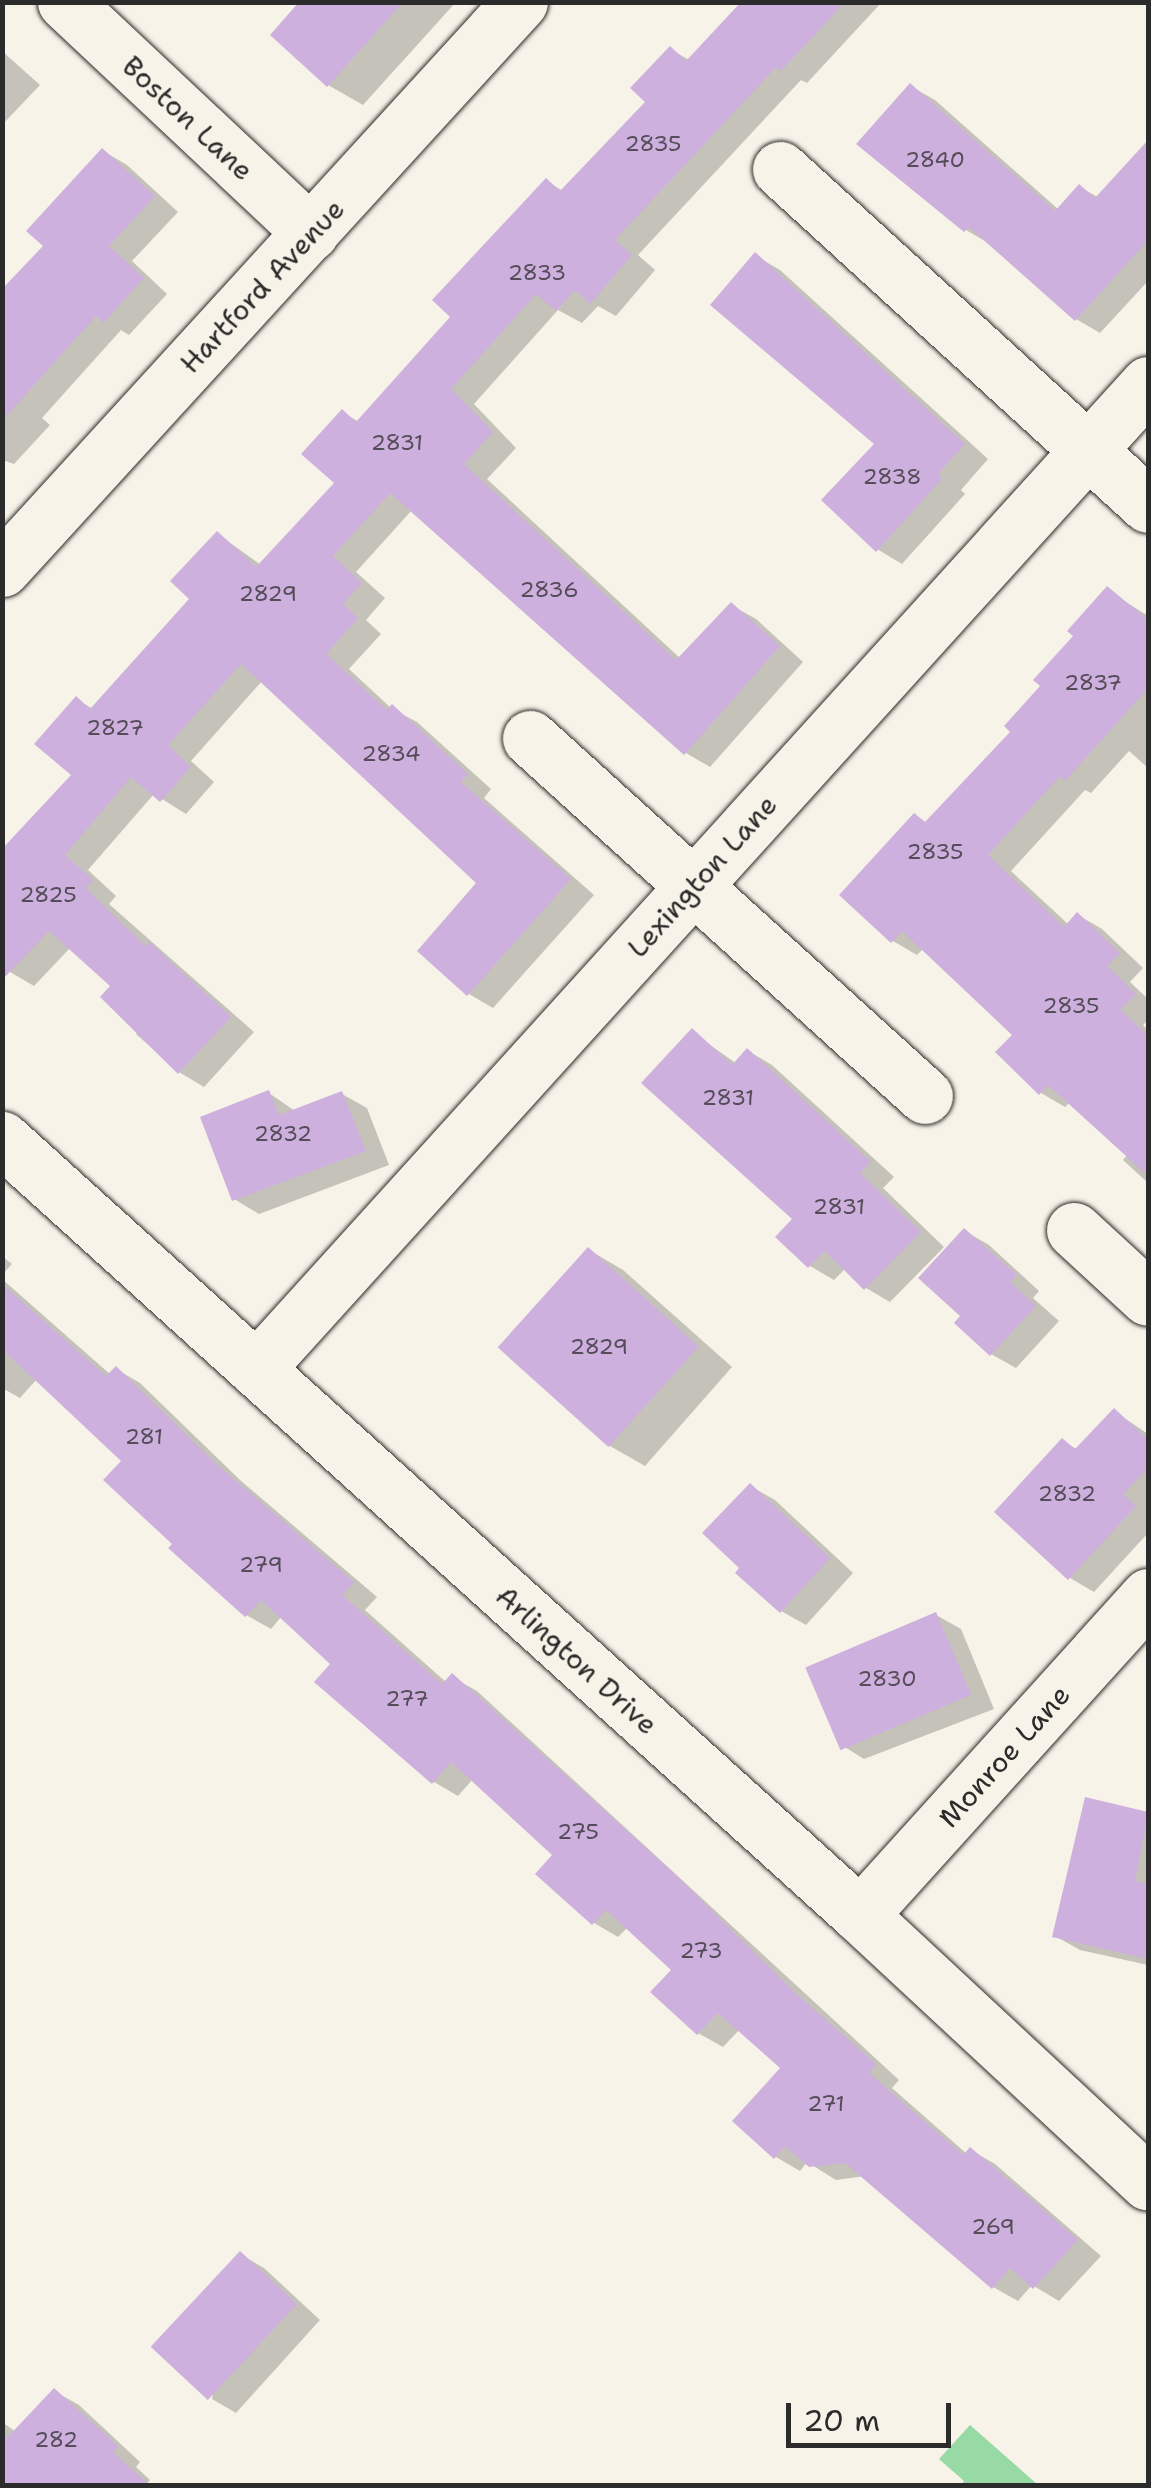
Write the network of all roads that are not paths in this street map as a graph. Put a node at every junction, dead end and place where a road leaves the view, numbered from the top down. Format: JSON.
{"nodes":[{"id":1,"x":64,"y":2,"type":"edge"},
{"id":2,"x":520,"y":2,"type":"edge"},
{"id":3,"x":780,"y":169,"type":"dead end"},
{"id":4,"x":312,"y":233,"type":"junction"},
{"id":5,"x":1148,"y":384,"type":"edge"},
{"id":6,"x":1088,"y":450,"type":"junction"},
{"id":7,"x":1148,"y":505,"type":"edge"},
{"id":8,"x":2,"y":569,"type":"edge"},
{"id":9,"x":530,"y":738,"type":"dead end"},
{"id":10,"x":694,"y":886,"type":"junction"},
{"id":11,"x":925,"y":1096,"type":"dead end"},
{"id":12,"x":2,"y":1139,"type":"edge"},
{"id":13,"x":1074,"y":1230,"type":"dead end"},
{"id":14,"x":1148,"y":1298,"type":"edge"},
{"id":15,"x":256,"y":1369,"type":"junction"},
{"id":16,"x":1148,"y":1596,"type":"edge"},
{"id":17,"x":860,"y":1915,"type":"junction"},
{"id":18,"x":1148,"y":2183,"type":"edge"}],
"edges":[{"from":1,"to":4,"type":"street","name":"Boston Lane"},
{"from":2,"to":4,"type":"street","name":"Hartford Avenue"},
{"from":3,"to":6,"type":"street"},
{"from":4,"to":8,"type":"street","name":"Hartford Avenue"},
{"from":5,"to":6,"type":"street","name":"Lexington Lane"},
{"from":6,"to":7,"type":"street"},
{"from":6,"to":10,"type":"street","name":"Lexington Lane"},
{"from":9,"to":10,"type":"street"},
{"from":10,"to":11,"type":"street"},
{"from":10,"to":15,"type":"street","name":"Lexington Lane"},
{"from":12,"to":15,"type":"street","name":"Arlington Drive"},
{"from":13,"to":14,"type":"street"},
{"from":15,"to":17,"type":"street","name":"Arlington Drive"},
{"from":16,"to":17,"type":"street","name":"Monroe Lane"},
{"from":17,"to":18,"type":"street","name":"Arlington Drive"}]}
